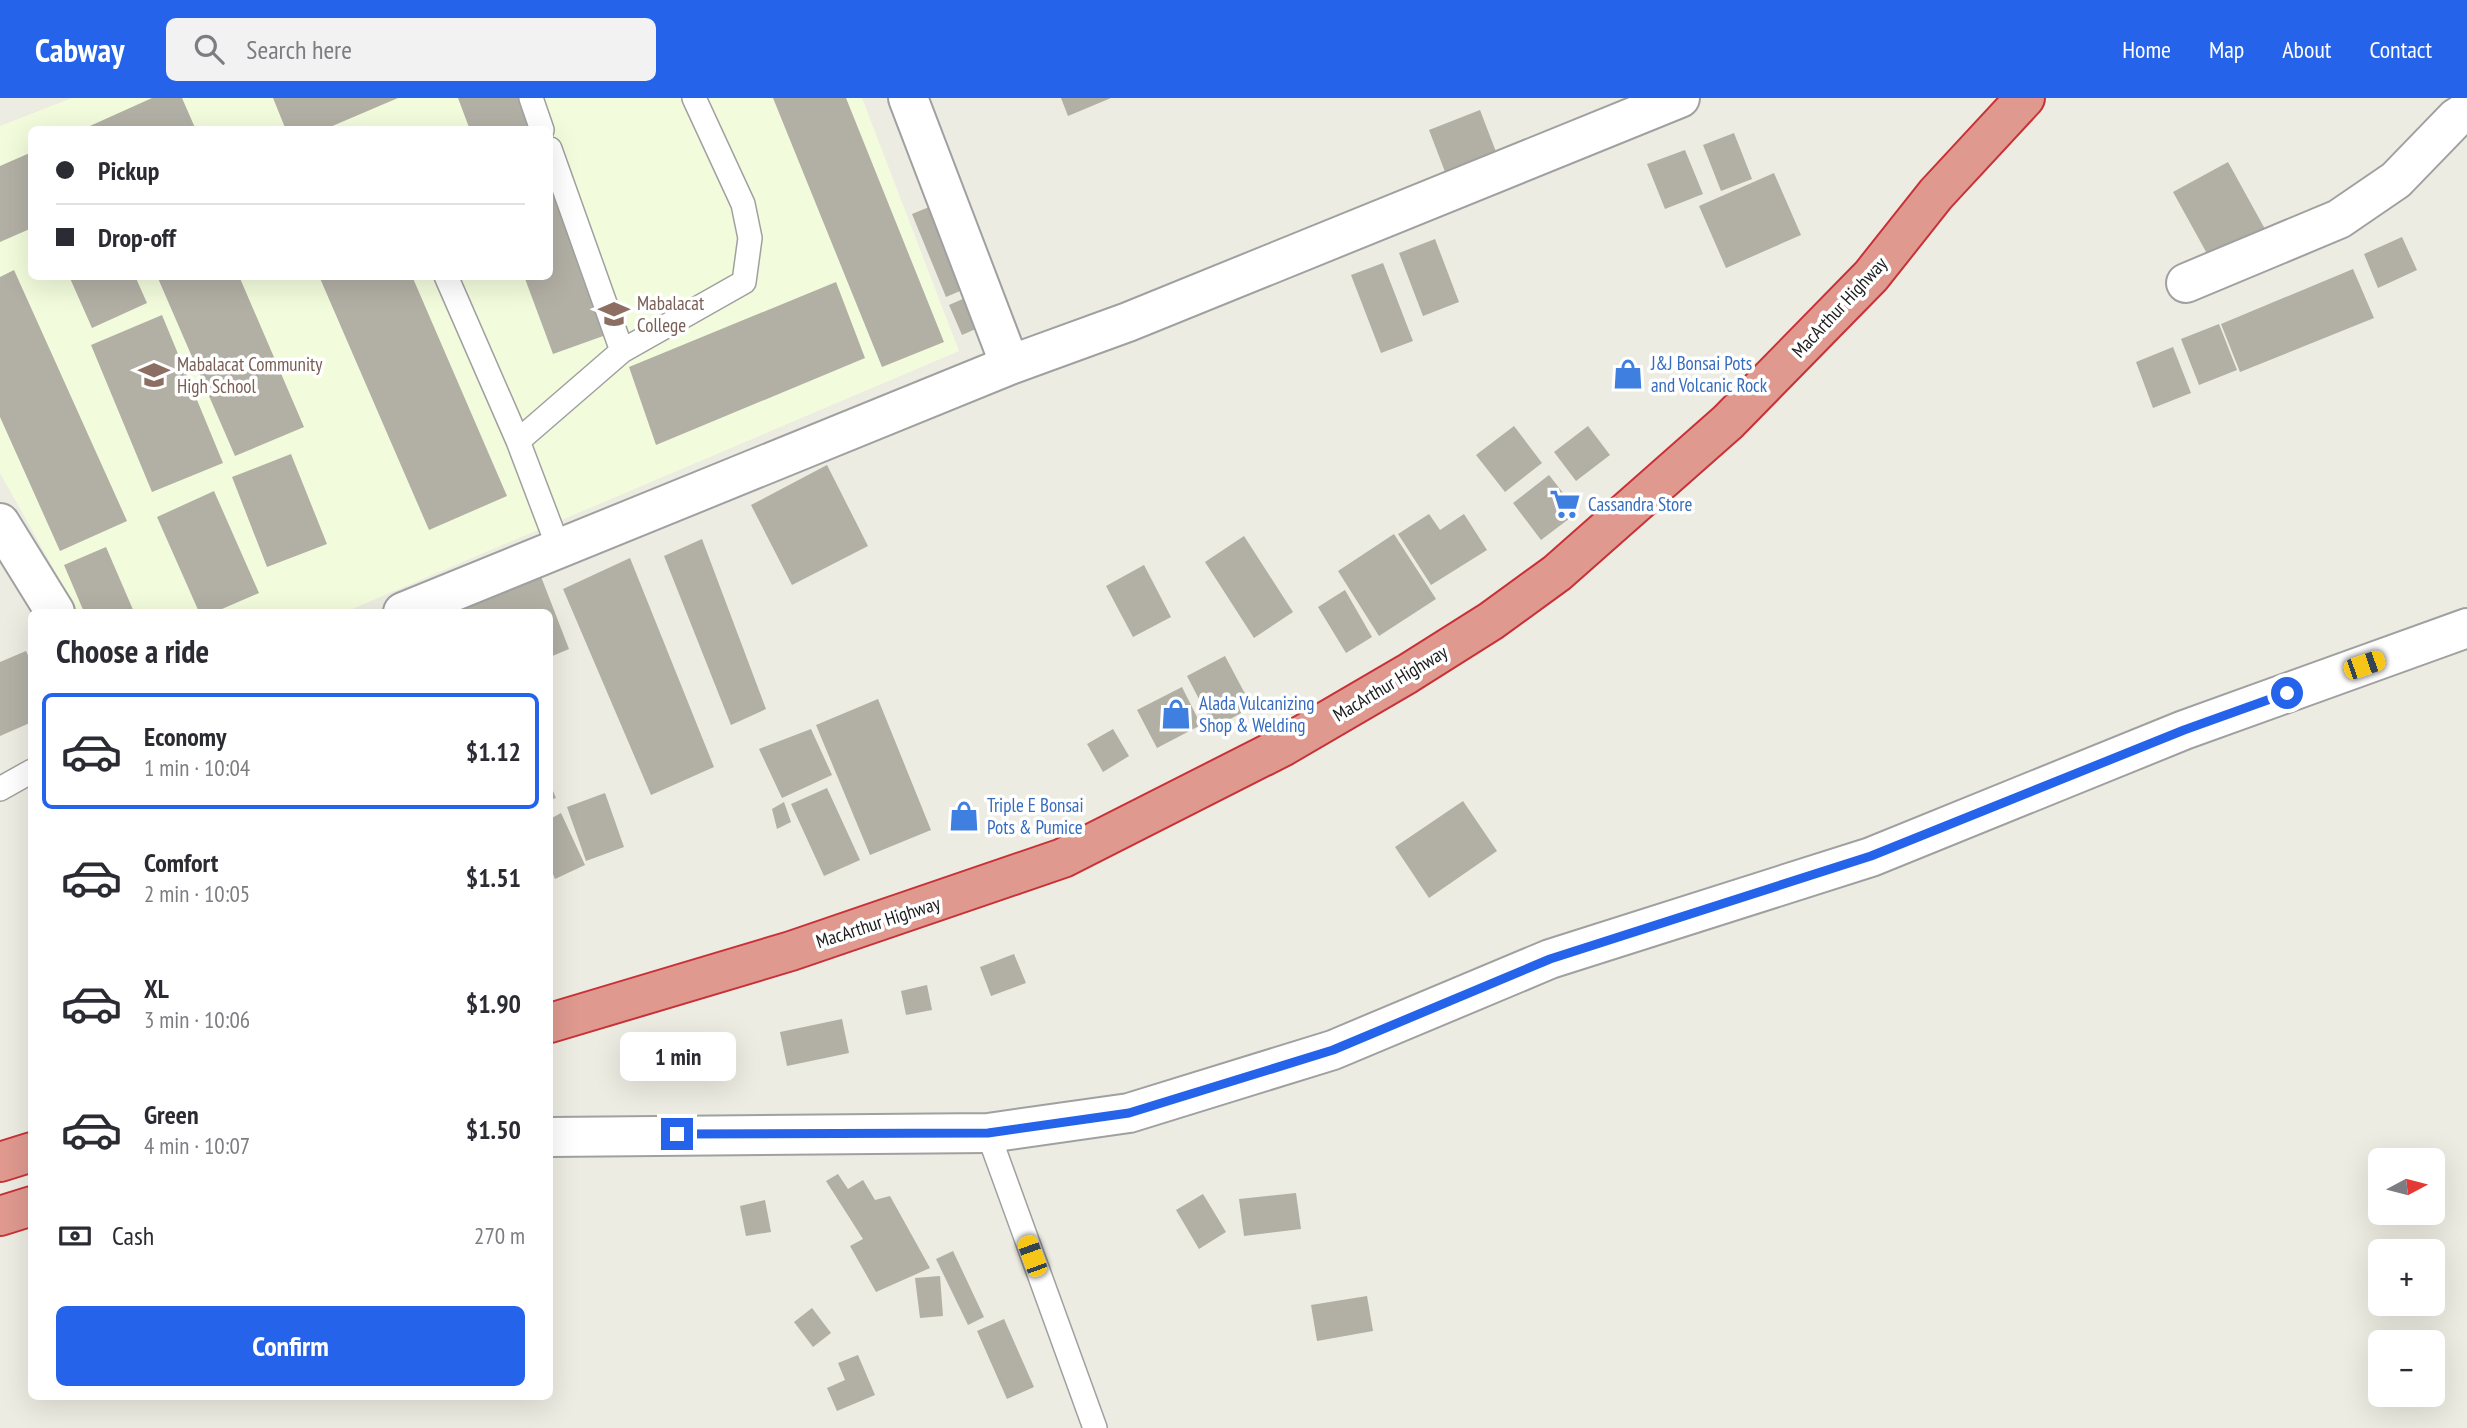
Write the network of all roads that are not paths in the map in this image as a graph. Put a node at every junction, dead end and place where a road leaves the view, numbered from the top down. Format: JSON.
{"nodes":[{"id":1,"x":531,"y":98,"type":"edge"},
{"id":2,"x":694,"y":98,"type":"edge"},
{"id":3,"x":908,"y":98,"type":"edge"},
{"id":4,"x":1680,"y":98,"type":"edge"},
{"id":5,"x":2025,"y":98,"type":"edge"},
{"id":6,"x":2467,"y":111,"type":"edge"},
{"id":7,"x":541,"y":126,"type":"edge"},
{"id":8,"x":553,"y":157,"type":"edge"},
{"id":9,"x":448,"y":280,"type":"edge"},
{"id":10,"x":2186,"y":283,"type":"dead end"},
{"id":11,"x":622,"y":351,"type":"junction"},
{"id":12,"x":1010,"y":365,"type":"junction"},
{"id":13,"x":518,"y":441,"type":"junction"},
{"id":14,"x":0,"y":523,"type":"edge"},
{"id":15,"x":559,"y":549,"type":"junction"},
{"id":16,"x":53,"y":609,"type":"edge"},
{"id":17,"x":410,"y":609,"type":"edge"},
{"id":18,"x":2467,"y":628,"type":"edge"},
{"id":19,"x":28,"y":773,"type":"edge"},
{"id":20,"x":0,"y":789,"type":"edge"},
{"id":21,"x":553,"y":1022,"type":"edge"},
{"id":22,"x":988,"y":1133,"type":"junction"},
{"id":23,"x":553,"y":1137,"type":"edge"},
{"id":24,"x":28,"y":1153,"type":"edge"},
{"id":25,"x":0,"y":1162,"type":"edge"},
{"id":26,"x":28,"y":1207,"type":"edge"},
{"id":27,"x":0,"y":1216,"type":"edge"},
{"id":28,"x":1095,"y":1428,"type":"edge"}],
"edges":[{"from":1,"to":7,"type":"lane"},
{"from":2,"to":11,"type":"lane"},
{"from":3,"to":12,"type":"street"},
{"from":4,"to":12,"type":"street"},
{"from":5,"to":21,"type":"highway","name":"MacArthur Highway"},
{"from":6,"to":10,"type":"street"},
{"from":8,"to":11,"type":"lane"},
{"from":9,"to":13,"type":"lane"},
{"from":11,"to":13,"type":"lane"},
{"from":12,"to":15,"type":"street"},
{"from":13,"to":15,"type":"lane"},
{"from":14,"to":16,"type":"street"},
{"from":15,"to":17,"type":"street"},
{"from":18,"to":22,"type":"street"},
{"from":19,"to":20,"type":"lane"},
{"from":22,"to":23,"type":"street"},
{"from":22,"to":28,"type":"lane"},
{"from":24,"to":25,"type":"highway"},
{"from":26,"to":27,"type":"highway"}]}
